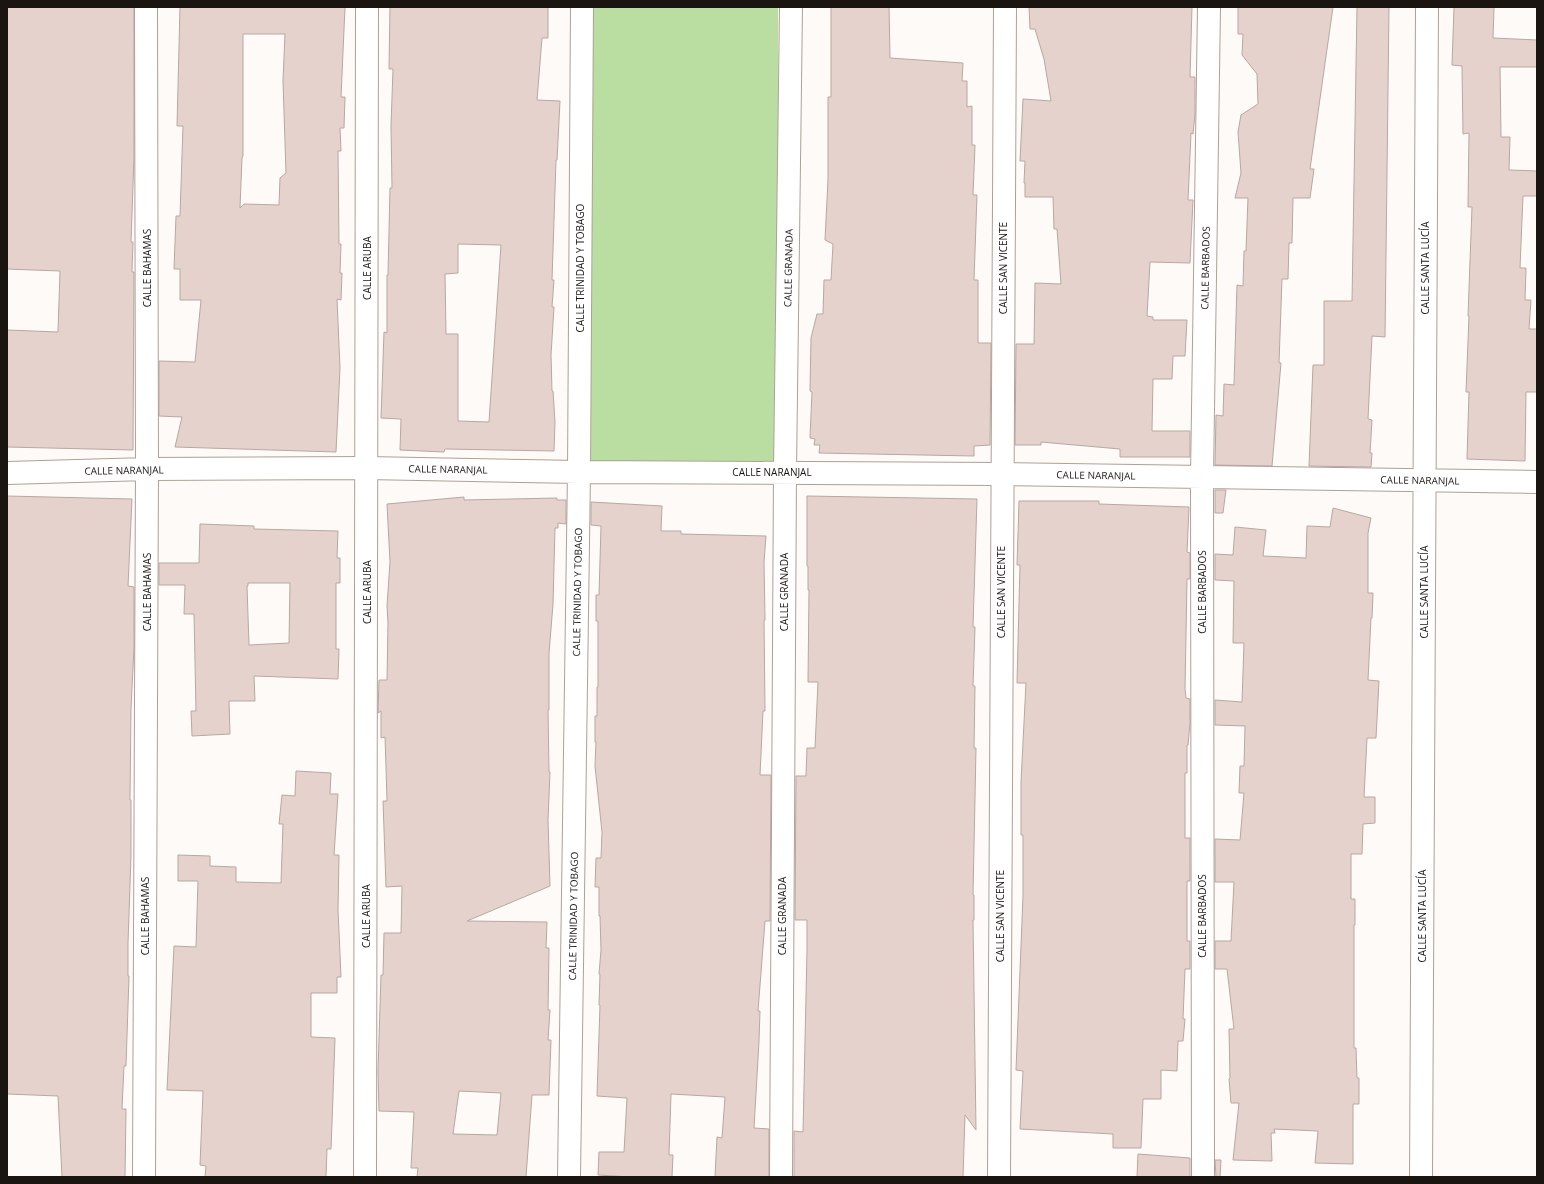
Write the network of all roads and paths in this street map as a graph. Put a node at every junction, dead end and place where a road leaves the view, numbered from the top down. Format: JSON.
{"nodes":[{"id":1,"x":146,"y":7,"type":"edge"},
{"id":2,"x":367,"y":7,"type":"edge"},
{"id":3,"x":582,"y":7,"type":"edge"},
{"id":4,"x":791,"y":7,"type":"edge"},
{"id":5,"x":1005,"y":7,"type":"edge"},
{"id":6,"x":1209,"y":7,"type":"edge"},
{"id":7,"x":1427,"y":7,"type":"edge"},
{"id":8,"x":367,"y":468,"type":"junction"},
{"id":9,"x":147,"y":469,"type":"junction"},
{"id":10,"x":579,"y":472,"type":"junction"},
{"id":11,"x":785,"y":472,"type":"junction"},
{"id":12,"x":7,"y":473,"type":"edge"},
{"id":13,"x":1002,"y":474,"type":"junction"},
{"id":14,"x":1202,"y":477,"type":"junction"},
{"id":15,"x":1424,"y":480,"type":"junction"},
{"id":16,"x":1537,"y":482,"type":"edge"},
{"id":17,"x":144,"y":1177,"type":"edge"},
{"id":18,"x":365,"y":1177,"type":"edge"},
{"id":19,"x":569,"y":1177,"type":"edge"},
{"id":20,"x":781,"y":1177,"type":"edge"},
{"id":21,"x":999,"y":1177,"type":"edge"},
{"id":22,"x":1202,"y":1177,"type":"edge"},
{"id":23,"x":1421,"y":1177,"type":"edge"}],
"edges":[{"from":1,"to":9,"type":"street","name":"CALLE BAHAMAS"},
{"from":2,"to":8,"type":"street","name":"CALLE ARUBA"},
{"from":3,"to":10,"type":"street","name":"CALLE TRINIDAD Y TOBAGO"},
{"from":4,"to":11,"type":"street","name":"CALLE GRANADA"},
{"from":5,"to":13,"type":"street","name":"CALLE SAN VICENTE"},
{"from":6,"to":14,"type":"street","name":"CALLE BARBADOS"},
{"from":7,"to":15,"type":"street","name":"CALLE SANTA LUCÍA"},
{"from":8,"to":9,"type":"street","name":"CALLE NARANJAL"},
{"from":8,"to":10,"type":"street","name":"CALLE NARANJAL"},
{"from":8,"to":18,"type":"street","name":"CALLE ARUBA"},
{"from":9,"to":12,"type":"street","name":"CALLE NARANJAL"},
{"from":9,"to":17,"type":"street","name":"CALLE BAHAMAS"},
{"from":10,"to":11,"type":"street","name":"CALLE NARANJAL"},
{"from":10,"to":19,"type":"street","name":"CALLE TRINIDAD Y TOBAGO"},
{"from":11,"to":13,"type":"street","name":"CALLE NARANJAL"},
{"from":11,"to":20,"type":"street","name":"CALLE GRANADA"},
{"from":13,"to":14,"type":"street","name":"CALLE NARANJAL"},
{"from":13,"to":21,"type":"street","name":"CALLE SAN VICENTE"},
{"from":14,"to":15,"type":"street","name":"CALLE NARANJAL"},
{"from":14,"to":22,"type":"street","name":"CALLE BARBADOS"},
{"from":15,"to":16,"type":"street","name":"CALLE NARANJAL"},
{"from":15,"to":23,"type":"street","name":"CALLE SANTA LUCÍA"}]}
